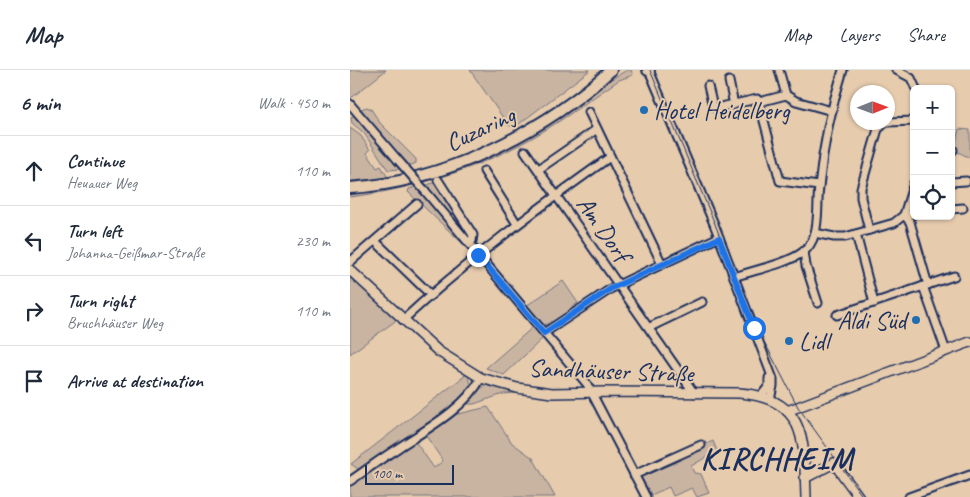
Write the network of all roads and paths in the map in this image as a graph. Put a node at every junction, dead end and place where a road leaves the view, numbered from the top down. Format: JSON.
{"nodes":[{"id":1,"x":611,"y":70,"type":"edge"},
{"id":2,"x":620,"y":70,"type":"edge"},
{"id":3,"x":649,"y":70,"type":"edge"},
{"id":4,"x":779,"y":70,"type":"edge"},
{"id":5,"x":843,"y":70,"type":"edge"},
{"id":6,"x":896,"y":70,"type":"edge"},
{"id":7,"x":603,"y":78,"type":"junction"},
{"id":8,"x":729,"y":81,"type":"dead end"},
{"id":9,"x":914,"y":85,"type":"edge"},
{"id":10,"x":708,"y":86,"type":"dead end"},
{"id":11,"x":786,"y":95,"type":"junction"},
{"id":12,"x":759,"y":102,"type":"junction"},
{"id":13,"x":350,"y":104,"type":"edge"},
{"id":14,"x":734,"y":105,"type":"junction"},
{"id":15,"x":832,"y":111,"type":"junction"},
{"id":16,"x":589,"y":112,"type":"dead end"},
{"id":17,"x":910,"y":121,"type":"edge"},
{"id":18,"x":895,"y":122,"type":"edge"},
{"id":19,"x":596,"y":129,"type":"junction"},
{"id":20,"x":878,"y":130,"type":"edge"},
{"id":21,"x":525,"y":151,"type":"dead end"},
{"id":22,"x":610,"y":157,"type":"junction"},
{"id":23,"x":539,"y":169,"type":"junction"},
{"id":24,"x":484,"y":171,"type":"dead end"},
{"id":25,"x":438,"y":180,"type":"dead end"},
{"id":26,"x":966,"y":181,"type":"dead end"},
{"id":27,"x":955,"y":182,"type":"edge"},
{"id":28,"x":819,"y":186,"type":"junction"},
{"id":29,"x":350,"y":188,"type":"edge"},
{"id":30,"x":556,"y":195,"type":"junction"},
{"id":31,"x":910,"y":196,"type":"edge"},
{"id":32,"x":417,"y":204,"type":"dead end"},
{"id":33,"x":963,"y":208,"type":"dead end"},
{"id":34,"x":955,"y":209,"type":"edge"},
{"id":35,"x":910,"y":214,"type":"edge"},
{"id":36,"x":904,"y":215,"type":"junction"},
{"id":37,"x":517,"y":224,"type":"junction"},
{"id":38,"x":869,"y":230,"type":"junction"},
{"id":39,"x":815,"y":233,"type":"junction"},
{"id":40,"x":856,"y":234,"type":"junction"},
{"id":41,"x":719,"y":238,"type":"junction"},
{"id":42,"x":376,"y":241,"type":"junction"},
{"id":43,"x":470,"y":244,"type":"junction"},
{"id":44,"x":804,"y":251,"type":"junction"},
{"id":45,"x":478,"y":255,"type":"junction"},
{"id":46,"x":350,"y":262,"type":"edge"},
{"id":47,"x":662,"y":264,"type":"junction"},
{"id":48,"x":350,"y":270,"type":"edge"},
{"id":49,"x":954,"y":276,"type":"dead end"},
{"id":50,"x":734,"y":277,"type":"junction"},
{"id":51,"x":620,"y":284,"type":"junction"},
{"id":52,"x":925,"y":285,"type":"junction"},
{"id":53,"x":431,"y":295,"type":"junction"},
{"id":54,"x":702,"y":302,"type":"dead end"},
{"id":55,"x":818,"y":303,"type":"dead end"},
{"id":56,"x":874,"y":303,"type":"junction"},
{"id":57,"x":837,"y":316,"type":"dead end"},
{"id":58,"x":403,"y":320,"type":"junction"},
{"id":59,"x":650,"y":328,"type":"junction"},
{"id":60,"x":544,"y":333,"type":"junction"},
{"id":61,"x":970,"y":342,"type":"edge"},
{"id":62,"x":946,"y":351,"type":"junction"},
{"id":63,"x":768,"y":370,"type":"junction"},
{"id":64,"x":481,"y":378,"type":"junction"},
{"id":65,"x":593,"y":392,"type":"junction"},
{"id":66,"x":694,"y":393,"type":"junction"},
{"id":67,"x":761,"y":396,"type":"junction"},
{"id":68,"x":770,"y":400,"type":"junction"},
{"id":69,"x":787,"y":411,"type":"junction"},
{"id":70,"x":701,"y":445,"type":"dead end"},
{"id":71,"x":633,"y":473,"type":"junction"},
{"id":72,"x":970,"y":475,"type":"edge"},
{"id":73,"x":805,"y":478,"type":"junction"},
{"id":74,"x":350,"y":481,"type":"edge"},
{"id":75,"x":646,"y":497,"type":"edge"},
{"id":76,"x":806,"y":497,"type":"edge"},
{"id":77,"x":859,"y":497,"type":"edge"},
{"id":78,"x":908,"y":497,"type":"edge"}],
"edges":[{"from":1,"to":7,"type":"main road","name":"Cuzaring"},
{"from":2,"to":7,"type":"main road"},
{"from":3,"to":41,"type":"street"},
{"from":4,"to":11,"type":"street"},
{"from":5,"to":15,"type":"street"},
{"from":6,"to":9,"type":"street"},
{"from":7,"to":29,"type":"main road","name":"Cuzaring"},
{"from":8,"to":14,"type":"street"},
{"from":10,"to":14,"type":"street"},
{"from":11,"to":12,"type":"street"},
{"from":11,"to":15,"type":"street"},
{"from":12,"to":14,"type":"street"},
{"from":12,"to":28,"type":"street"},
{"from":13,"to":43,"type":"street","bridge":true},
{"from":15,"to":28,"type":"street"},
{"from":16,"to":19,"type":"street"},
{"from":17,"to":18,"type":"street"},
{"from":19,"to":22,"type":"street"},
{"from":19,"to":23,"type":"street"},
{"from":20,"to":38,"type":"street"},
{"from":21,"to":23,"type":"street","name":"Am Dorf"},
{"from":22,"to":30,"type":"street"},
{"from":22,"to":47,"type":"street"},
{"from":23,"to":30,"type":"street","name":"Am Dorf"},
{"from":24,"to":37,"type":"street"},
{"from":25,"to":43,"type":"street"},
{"from":26,"to":27,"type":"street"},
{"from":28,"to":39,"type":"street"},
{"from":30,"to":37,"type":"street"},
{"from":30,"to":51,"type":"street","name":"Am Dorf"},
{"from":31,"to":36,"type":"street"},
{"from":32,"to":42,"type":"street"},
{"from":33,"to":34,"type":"street"},
{"from":35,"to":36,"type":"street"},
{"from":36,"to":38,"type":"street"},
{"from":36,"to":52,"type":"street"},
{"from":37,"to":45,"type":"street"},
{"from":38,"to":40,"type":"street"},
{"from":39,"to":40,"type":"street"},
{"from":39,"to":44,"type":"street"},
{"from":40,"to":56,"type":"street"},
{"from":41,"to":47,"type":"street"},
{"from":41,"to":50,"type":"street"},
{"from":42,"to":46,"type":"street"},
{"from":42,"to":53,"type":"street"},
{"from":43,"to":45,"type":"street"},
{"from":44,"to":50,"type":"street"},
{"from":44,"to":55,"type":"street"},
{"from":45,"to":53,"type":"street"},
{"from":45,"to":60,"type":"street"},
{"from":47,"to":51,"type":"street"},
{"from":48,"to":58,"type":"street","name":"Sandhäuser Straße"},
{"from":49,"to":52,"type":"street"},
{"from":50,"to":63,"type":"street"},
{"from":51,"to":59,"type":"street","name":"Am Dorf"},
{"from":51,"to":60,"type":"street"},
{"from":52,"to":56,"type":"street"},
{"from":52,"to":62,"type":"street"},
{"from":53,"to":58,"type":"street"},
{"from":54,"to":59,"type":"street"},
{"from":56,"to":57,"type":"street"},
{"from":58,"to":64,"type":"street","name":"Sandhäuser Straße"},
{"from":59,"to":66,"type":"street","name":"Am Dorf"},
{"from":60,"to":65,"type":"street"},
{"from":61,"to":62,"type":"street"},
{"from":62,"to":69,"type":"street"},
{"from":63,"to":67,"type":"street"},
{"from":63,"to":68,"type":"street"},
{"from":64,"to":65,"type":"street","name":"Sandhäuser Straße"},
{"from":64,"to":74,"type":"street"},
{"from":65,"to":66,"type":"street","name":"Sandhäuser Straße"},
{"from":65,"to":71,"type":"street"},
{"from":66,"to":67,"type":"street","name":"Sandhäuser Straße"},
{"from":67,"to":68,"type":"street","name":"Sandhäuser Straße"},
{"from":68,"to":69,"type":"street","name":"Sandhäuser Straße"},
{"from":69,"to":73,"type":"street"},
{"from":70,"to":71,"type":"street"},
{"from":71,"to":75,"type":"street"},
{"from":72,"to":78,"type":"street"},
{"from":73,"to":76,"type":"street"},
{"from":73,"to":77,"type":"street"}]}
